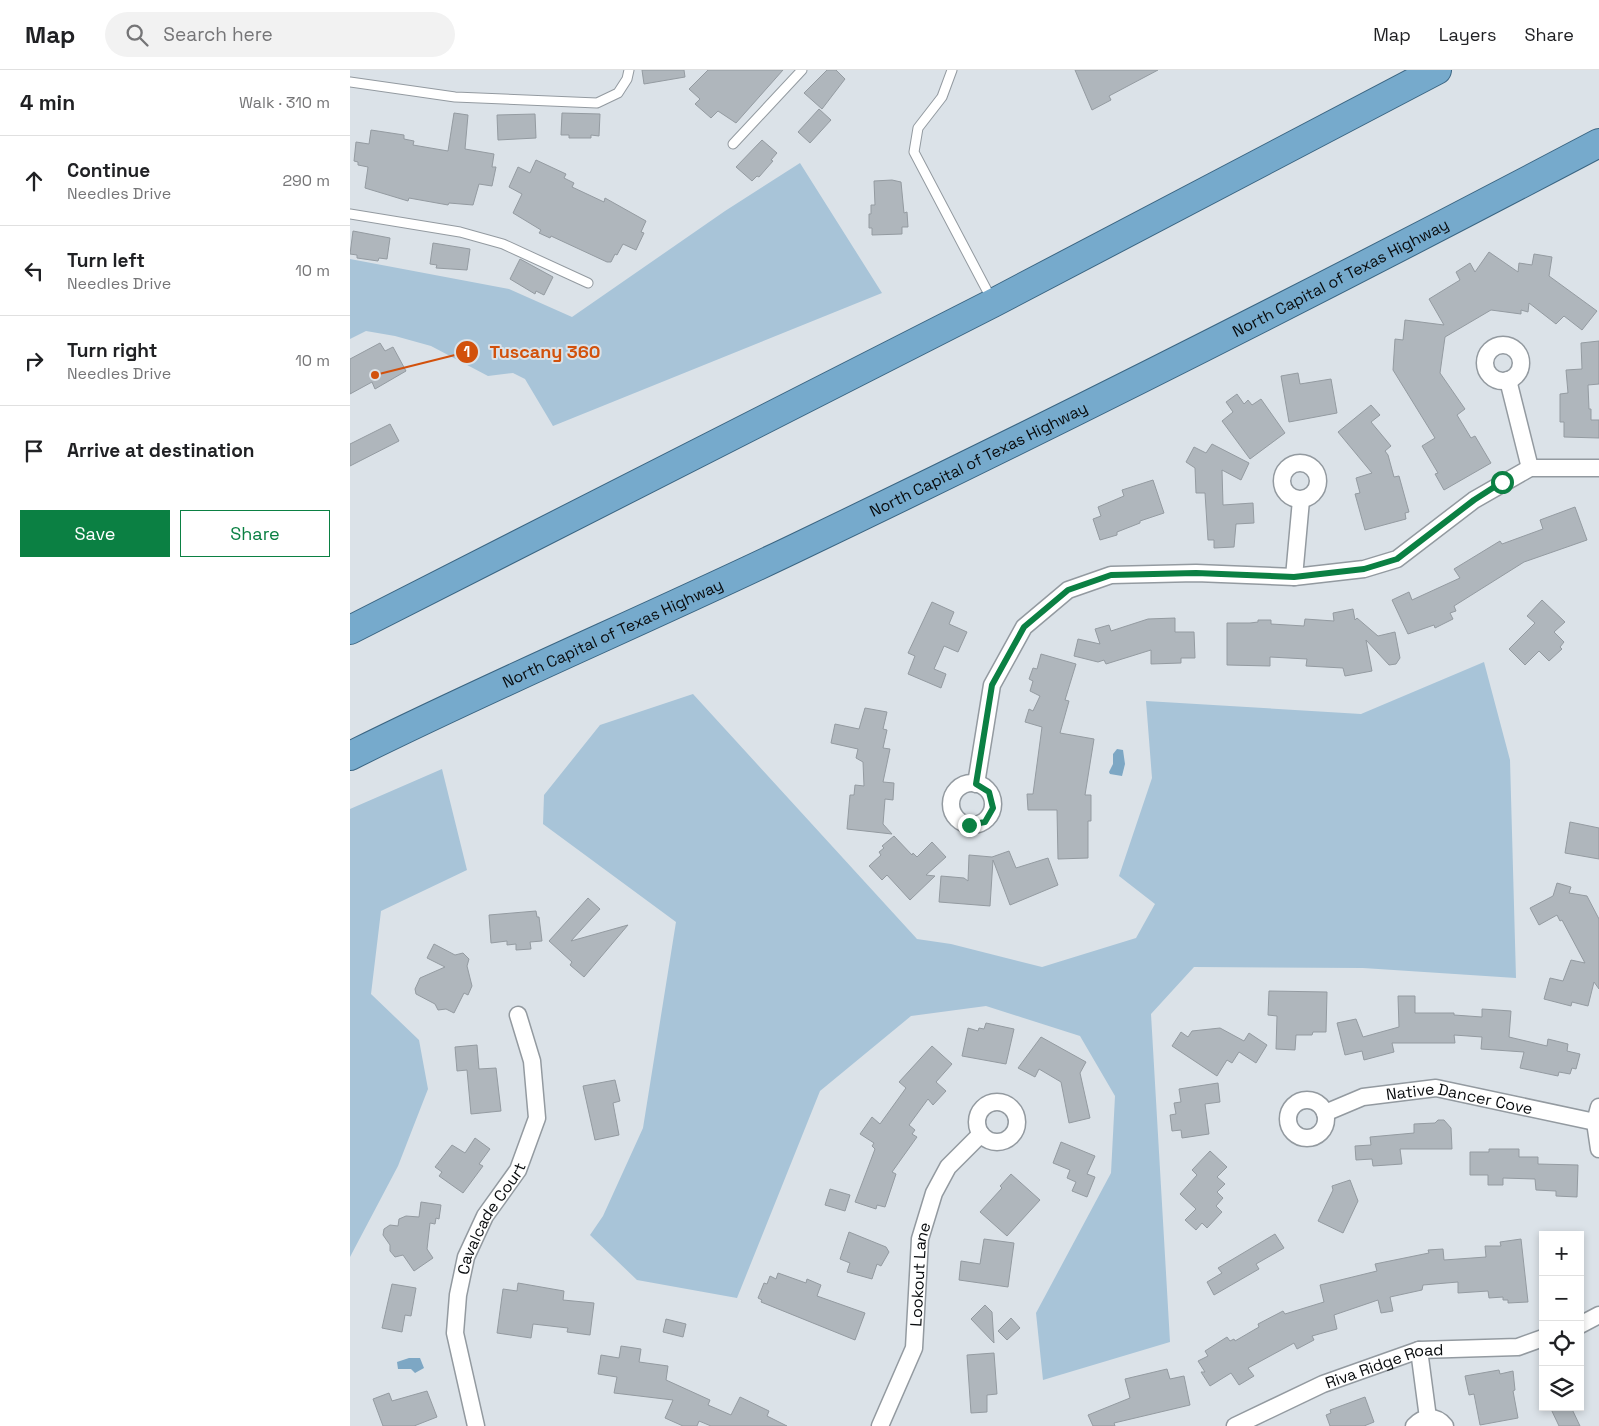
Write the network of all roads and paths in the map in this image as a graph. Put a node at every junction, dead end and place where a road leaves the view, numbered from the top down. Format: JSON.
{"nodes":[{"id":1,"x":629,"y":70,"type":"edge"},
{"id":2,"x":802,"y":70,"type":"edge"},
{"id":3,"x":952,"y":70,"type":"edge"},
{"id":4,"x":1437,"y":70,"type":"edge"},
{"id":5,"x":350,"y":82,"type":"edge"},
{"id":6,"x":733,"y":144,"type":"dead end"},
{"id":7,"x":1599,"y":144,"type":"edge"},
{"id":8,"x":350,"y":214,"type":"edge"},
{"id":9,"x":588,"y":284,"type":"dead end"},
{"id":10,"x":993,"y":302,"type":"junction"},
{"id":11,"x":1508,"y":380,"type":"dead end"},
{"id":12,"x":1530,"y":468,"type":"junction"},
{"id":13,"x":1599,"y":468,"type":"edge"},
{"id":14,"x":1301,"y":500,"type":"dead end"},
{"id":15,"x":1294,"y":577,"type":"junction"},
{"id":16,"x":350,"y":630,"type":"edge"},
{"id":17,"x":350,"y":756,"type":"edge"},
{"id":18,"x":976,"y":784,"type":"dead end"},
{"id":19,"x":518,"y":1014,"type":"dead end"},
{"id":20,"x":1325,"y":1113,"type":"dead end"},
{"id":21,"x":1597,"y":1115,"type":"edge"},
{"id":22,"x":981,"y":1134,"type":"dead end"},
{"id":23,"x":1599,"y":1149,"type":"edge"},
{"id":24,"x":1599,"y":1315,"type":"edge"},
{"id":25,"x":1584,"y":1323,"type":"edge"},
{"id":26,"x":1539,"y":1339,"type":"edge"},
{"id":27,"x":1419,"y":1350,"type":"junction"},
{"id":28,"x":1428,"y":1418,"type":"junction"},
{"id":29,"x":476,"y":1426,"type":"edge"},
{"id":30,"x":880,"y":1426,"type":"edge"},
{"id":31,"x":1236,"y":1426,"type":"edge"},
{"id":32,"x":1414,"y":1426,"type":"edge"},
{"id":33,"x":1445,"y":1426,"type":"edge"}],
"edges":[{"from":1,"to":5,"type":"lane"},
{"from":2,"to":6,"type":"lane"},
{"from":3,"to":10,"type":"lane"},
{"from":4,"to":10,"type":"highway"},
{"from":7,"to":17,"type":"highway","name":"North Capital of Texas Highway"},
{"from":8,"to":9,"type":"lane"},
{"from":10,"to":16,"type":"highway"},
{"from":11,"to":12,"type":"street"},
{"from":12,"to":13,"type":"street"},
{"from":12,"to":15,"type":"street"},
{"from":14,"to":15,"type":"street"},
{"from":15,"to":18,"type":"street"},
{"from":19,"to":29,"type":"street","name":"Cavalcade Court"},
{"from":20,"to":21,"type":"street","name":"Native Dancer Cove"},
{"from":21,"to":23,"type":"street"},
{"from":22,"to":30,"type":"street","name":"Lookout Lane"},
{"from":24,"to":25,"type":"street"},
{"from":26,"to":27,"type":"street","name":"Riva Ridge Road"},
{"from":27,"to":28,"type":"street"},
{"from":27,"to":31,"type":"street","name":"Riva Ridge Road"},
{"from":28,"to":32,"type":"street"},
{"from":28,"to":33,"type":"street"}]}
